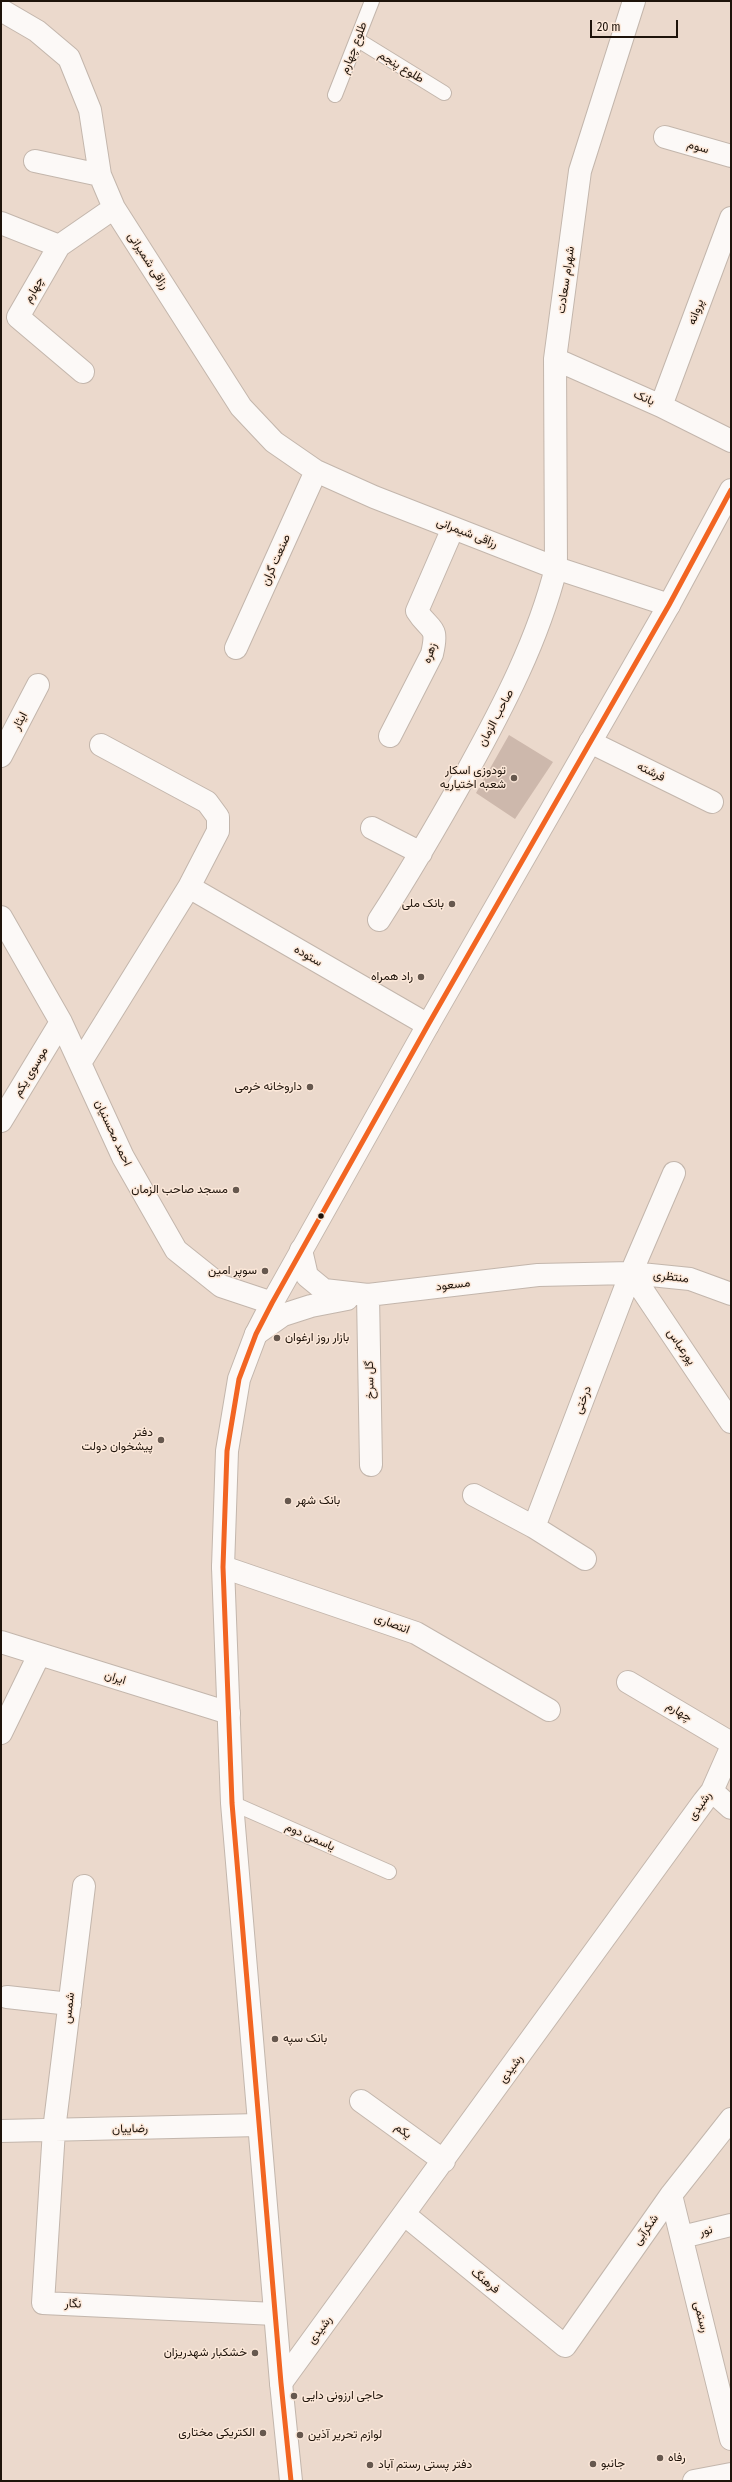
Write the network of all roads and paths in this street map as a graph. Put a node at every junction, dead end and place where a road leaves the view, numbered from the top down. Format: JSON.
{"nodes":[{"id":1,"x":372,"y":1,"type":"edge"},
{"id":2,"x":634,"y":1,"type":"edge"},
{"id":3,"x":1,"y":10,"type":"edge"},
{"id":4,"x":358,"y":40,"type":"junction"},
{"id":5,"x":444,"y":93,"type":"dead end"},
{"id":6,"x":336,"y":95,"type":"dead end"},
{"id":7,"x":665,"y":137,"type":"dead end"},
{"id":8,"x":731,"y":156,"type":"edge"},
{"id":9,"x":35,"y":161,"type":"dead end"},
{"id":10,"x":100,"y":175,"type":"junction"},
{"id":11,"x":114,"y":208,"type":"junction"},
{"id":12,"x":731,"y":218,"type":"edge"},
{"id":13,"x":1,"y":223,"type":"edge"},
{"id":14,"x":59,"y":246,"type":"junction"},
{"id":15,"x":555,"y":359,"type":"junction"},
{"id":16,"x":83,"y":372,"type":"dead end"},
{"id":17,"x":661,"y":406,"type":"junction"},
{"id":18,"x":731,"y":441,"type":"edge"},
{"id":19,"x":274,"y":442,"type":"joint"},
{"id":20,"x":316,"y":471,"type":"junction"},
{"id":21,"x":731,"y":490,"type":"edge"},
{"id":22,"x":453,"y":528,"type":"junction"},
{"id":23,"x":556,"y":568,"type":"junction"},
{"id":24,"x":669,"y":605,"type":"junction"},
{"id":25,"x":236,"y":648,"type":"dead end"},
{"id":26,"x":38,"y":686,"type":"dead end"},
{"id":27,"x":390,"y":736,"type":"dead end"},
{"id":28,"x":590,"y":742,"type":"junction"},
{"id":29,"x":101,"y":745,"type":"dead end"},
{"id":30,"x":1,"y":756,"type":"edge"},
{"id":31,"x":712,"y":802,"type":"dead end"},
{"id":32,"x":372,"y":828,"type":"dead end"},
{"id":33,"x":421,"y":853,"type":"junction"},
{"id":34,"x":189,"y":887,"type":"junction"},
{"id":35,"x":1,"y":917,"type":"edge"},
{"id":36,"x":379,"y":920,"type":"dead end"},
{"id":37,"x":60,"y":1022,"type":"junction"},
{"id":38,"x":428,"y":1025,"type":"junction"},
{"id":39,"x":80,"y":1063,"type":"junction"},
{"id":40,"x":1,"y":1121,"type":"edge"},
{"id":41,"x":674,"y":1173,"type":"dead end"},
{"id":42,"x":301,"y":1250,"type":"junction"},
{"id":43,"x":632,"y":1273,"type":"junction"},
{"id":44,"x":731,"y":1294,"type":"edge"},
{"id":45,"x":368,"y":1295,"type":"junction"},
{"id":46,"x":272,"y":1303,"type":"junction"},
{"id":47,"x":256,"y":1334,"type":"junction"},
{"id":48,"x":731,"y":1422,"type":"edge"},
{"id":49,"x":371,"y":1465,"type":"dead end"},
{"id":50,"x":474,"y":1495,"type":"dead end"},
{"id":51,"x":534,"y":1527,"type":"junction"},
{"id":52,"x":584,"y":1559,"type":"dead end"},
{"id":53,"x":223,"y":1567,"type":"junction"},
{"id":54,"x":1,"y":1642,"type":"edge"},
{"id":55,"x":39,"y":1655,"type":"junction"},
{"id":56,"x":628,"y":1682,"type":"dead end"},
{"id":57,"x":549,"y":1710,"type":"dead end"},
{"id":58,"x":229,"y":1713,"type":"junction"},
{"id":59,"x":1,"y":1733,"type":"edge"},
{"id":60,"x":731,"y":1743,"type":"edge"},
{"id":61,"x":731,"y":1748,"type":"edge"},
{"id":62,"x":712,"y":1790,"type":"junction"},
{"id":63,"x":232,"y":1803,"type":"junction"},
{"id":64,"x":731,"y":1808,"type":"edge"},
{"id":65,"x":389,"y":1872,"type":"dead end"},
{"id":66,"x":84,"y":1886,"type":"dead end"},
{"id":67,"x":7,"y":1997,"type":"dead end"},
{"id":68,"x":70,"y":2004,"type":"junction"},
{"id":69,"x":360,"y":2101,"type":"dead end"},
{"id":70,"x":731,"y":2119,"type":"edge"},
{"id":71,"x":259,"y":2126,"type":"junction"},
{"id":72,"x":54,"y":2130,"type":"junction"},
{"id":73,"x":1,"y":2131,"type":"edge"},
{"id":74,"x":444,"y":2161,"type":"junction"},
{"id":75,"x":671,"y":2195,"type":"junction"},
{"id":76,"x":405,"y":2215,"type":"junction"},
{"id":77,"x":731,"y":2225,"type":"edge"},
{"id":78,"x":682,"y":2237,"type":"junction"},
{"id":79,"x":275,"y":2314,"type":"junction"},
{"id":80,"x":565,"y":2346,"type":"joint"},
{"id":81,"x":281,"y":2383,"type":"junction"},
{"id":82,"x":731,"y":2439,"type":"edge"},
{"id":83,"x":731,"y":2474,"type":"edge"},
{"id":84,"x":291,"y":2481,"type":"edge"},
{"id":85,"x":694,"y":2481,"type":"edge"}],
"edges":[{"from":1,"to":4,"type":"lane","name":"طلوع چهارم"},
{"from":2,"to":15,"type":"street","name":"شهرام سعادت"},
{"from":3,"to":10,"type":"street","name":"رزاقی شمیرانی"},
{"from":4,"to":5,"type":"lane","name":"طلوع پنجم"},
{"from":4,"to":6,"type":"lane","name":"طلوع چهارم"},
{"from":7,"to":8,"type":"street","name":"سوم"},
{"from":9,"to":10,"type":"street"},
{"from":10,"to":11,"type":"street","name":"رزاقی شمیرانی"},
{"from":11,"to":14,"type":"street","name":"چهارم"},
{"from":11,"to":19,"type":"street","name":"رزاقی شمیرانی"},
{"from":12,"to":17,"type":"street","name":"پروانه"},
{"from":13,"to":14,"type":"street"},
{"from":14,"to":16,"type":"street","name":"چهارم"},
{"from":15,"to":17,"type":"street","name":"بانک"},
{"from":15,"to":23,"type":"street","name":"شهرام سعادت"},
{"from":17,"to":18,"type":"street","name":"بانک"},
{"from":19,"to":20,"type":"street","name":"رزاقی شیمرانی"},
{"from":20,"to":22,"type":"street","name":"رزاقی شیمرانی"},
{"from":20,"to":25,"type":"street","name":"صنعت گران"},
{"from":21,"to":24,"type":"street"},
{"from":22,"to":23,"type":"street","name":"رزاقی شیمرانی"},
{"from":22,"to":27,"type":"street","name":"زهره"},
{"from":23,"to":24,"type":"street","name":"رزاقی شیمرانی"},
{"from":23,"to":33,"type":"street","name":"صاحب الزمان"},
{"from":24,"to":28,"type":"street"},
{"from":26,"to":30,"type":"street","name":"ایثار"},
{"from":28,"to":31,"type":"street","name":"فرشته"},
{"from":28,"to":38,"type":"street"},
{"from":29,"to":34,"type":"street"},
{"from":32,"to":33,"type":"street"},
{"from":33,"to":36,"type":"street","name":"صاحب الزمان"},
{"from":34,"to":38,"type":"street","name":"ستوده"},
{"from":34,"to":39,"type":"street"},
{"from":35,"to":37,"type":"street","name":"احمد محسنیان"},
{"from":37,"to":39,"type":"street","name":"احمد محسنیان"},
{"from":37,"to":40,"type":"street","name":"موسوی یکم"},
{"from":38,"to":42,"type":"street"},
{"from":39,"to":46,"type":"street","name":"احمد محسنیان"},
{"from":41,"to":43,"type":"street","name":"درختی"},
{"from":42,"to":45,"type":"street","name":"مسعود"},
{"from":42,"to":46,"type":"street"},
{"from":43,"to":44,"type":"street","name":"منتظری"},
{"from":43,"to":45,"type":"street","name":"مسعود"},
{"from":43,"to":48,"type":"street","name":"پورعباس"},
{"from":43,"to":51,"type":"street","name":"درختی"},
{"from":45,"to":47,"type":"street"},
{"from":45,"to":49,"type":"street","name":"گل سرخ"},
{"from":46,"to":47,"type":"street"},
{"from":47,"to":53,"type":"street"},
{"from":50,"to":51,"type":"street"},
{"from":51,"to":52,"type":"street"},
{"from":53,"to":57,"type":"street","name":"انتصاری"},
{"from":53,"to":58,"type":"street"},
{"from":54,"to":55,"type":"street","name":"ایران"},
{"from":55,"to":58,"type":"street","name":"ایران"},
{"from":55,"to":59,"type":"street"},
{"from":56,"to":60,"type":"street","name":"چهارم"},
{"from":58,"to":63,"type":"street"},
{"from":61,"to":62,"type":"street","name":"رشیدی"},
{"from":62,"to":64,"type":"street"},
{"from":62,"to":74,"type":"street","name":"رشیدی"},
{"from":63,"to":65,"type":"lane","name":"یاسمن دوم"},
{"from":63,"to":71,"type":"street"},
{"from":66,"to":68,"type":"street","name":"شمس"},
{"from":67,"to":68,"type":"street"},
{"from":68,"to":72,"type":"street","name":"شمس"},
{"from":69,"to":74,"type":"street","name":"یکم"},
{"from":70,"to":75,"type":"street","name":"شکرآبی"},
{"from":71,"to":72,"type":"street","name":"رضاییان"},
{"from":71,"to":79,"type":"street"},
{"from":72,"to":73,"type":"street","name":"رضاییان"},
{"from":72,"to":79,"type":"street","name":"نگار"},
{"from":74,"to":76,"type":"street","name":"رشیدی"},
{"from":75,"to":78,"type":"street","name":"رستمی"},
{"from":75,"to":80,"type":"street","name":"شکرآبی"},
{"from":76,"to":80,"type":"street","name":"فرهنگ"},
{"from":76,"to":81,"type":"street","name":"رشیدی"},
{"from":77,"to":78,"type":"street","name":"نور"},
{"from":78,"to":82,"type":"street","name":"رستمی"},
{"from":79,"to":81,"type":"street"},
{"from":81,"to":84,"type":"street"},
{"from":83,"to":85,"type":"street"}]}
